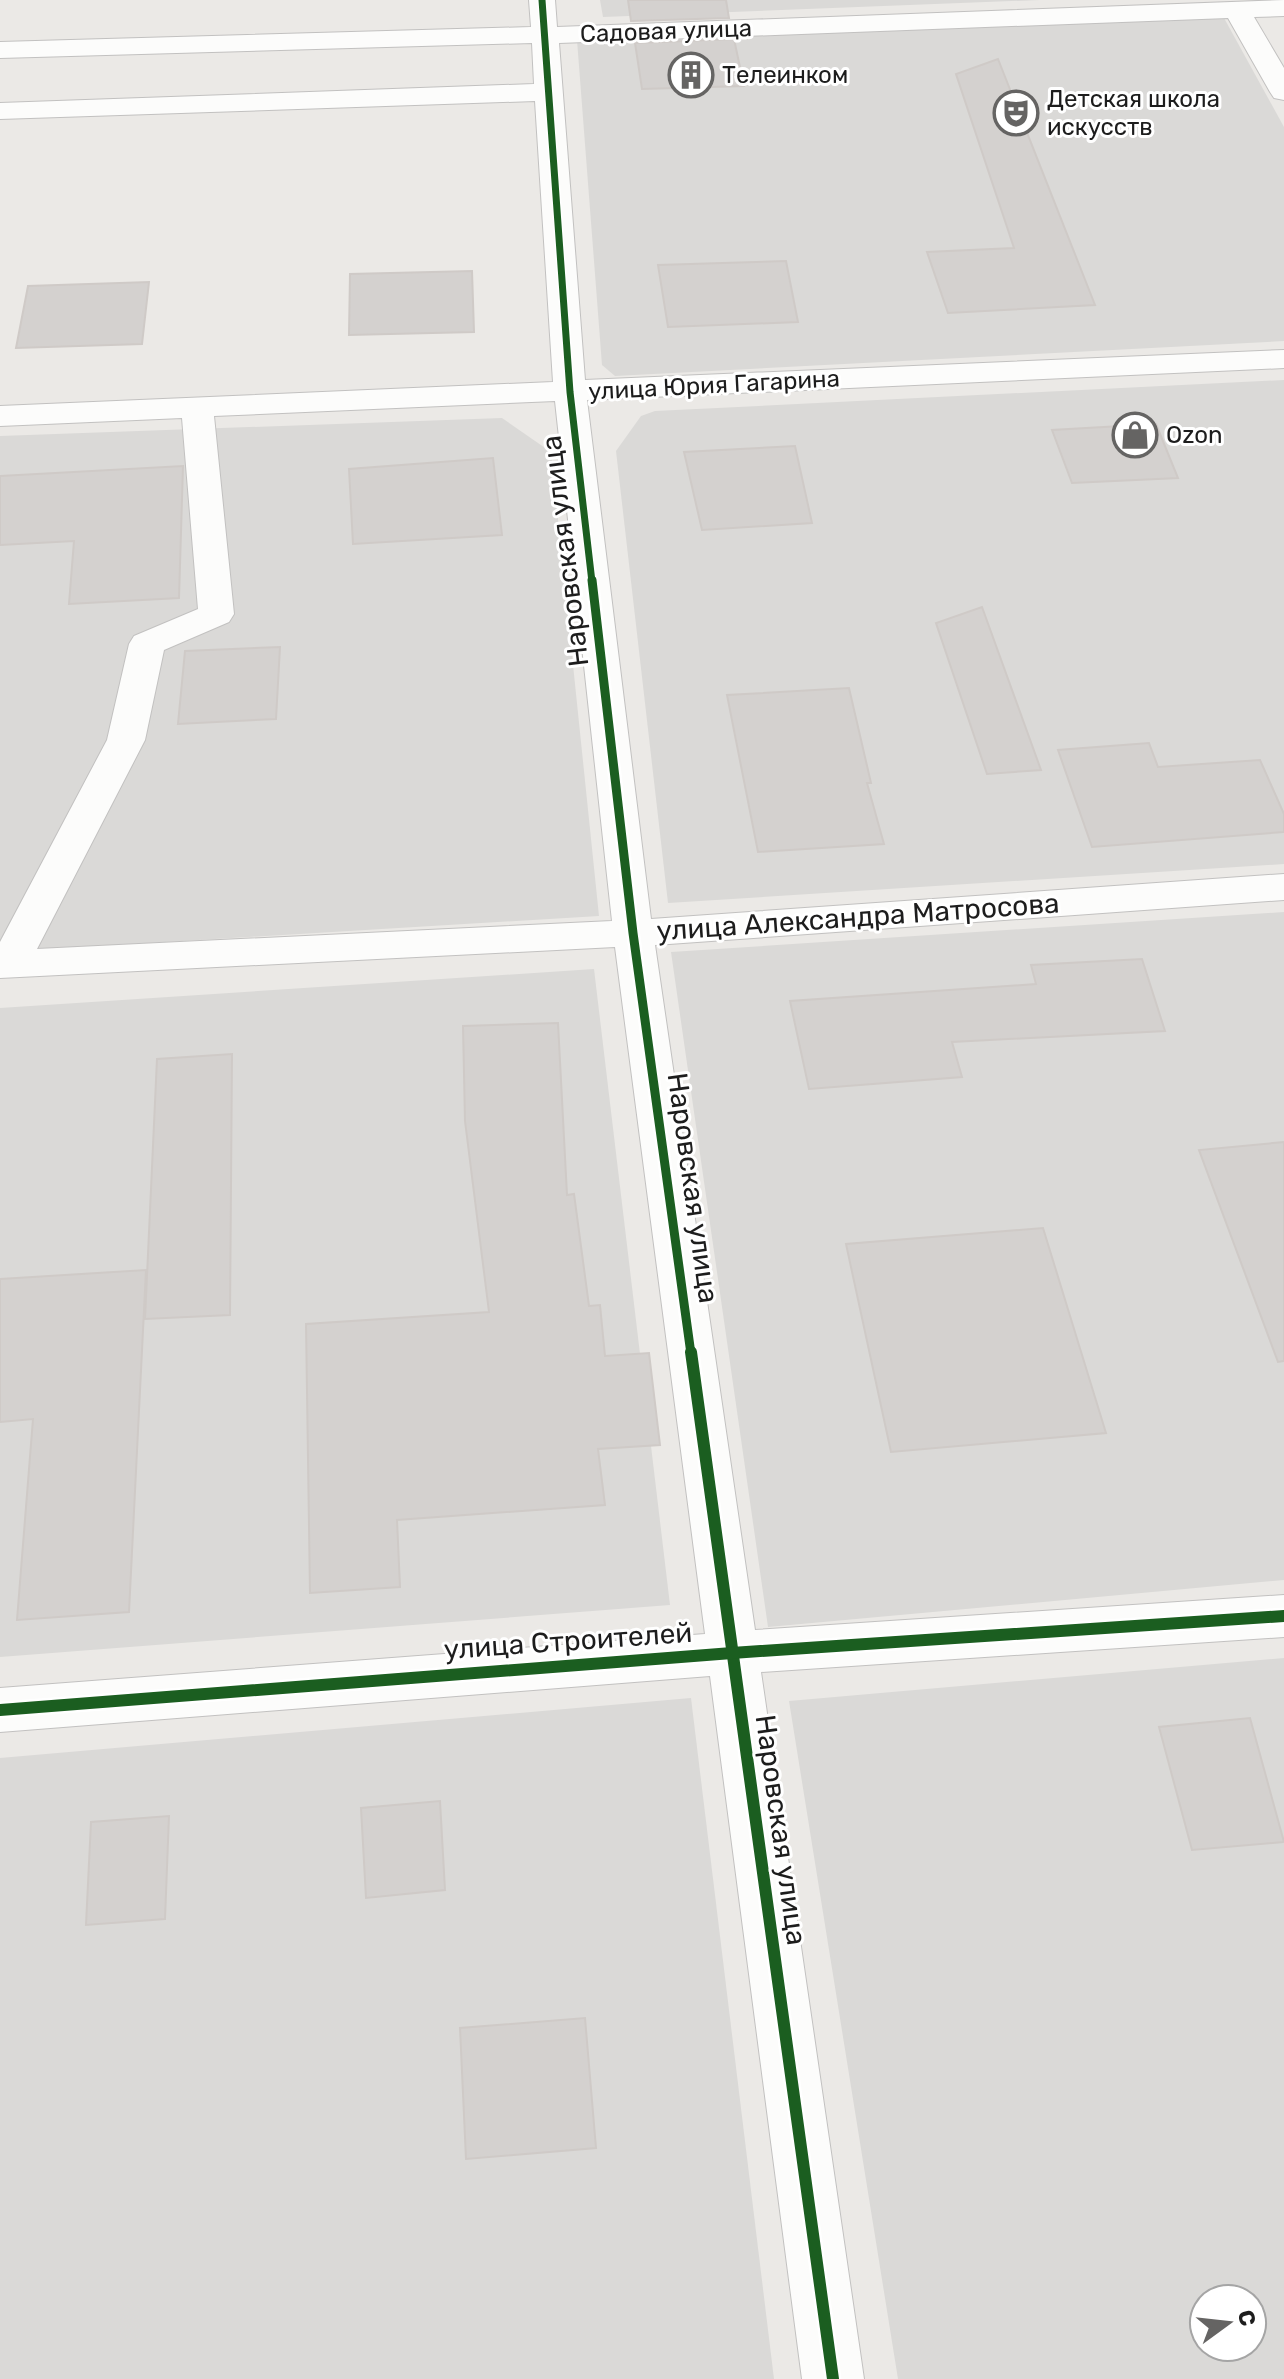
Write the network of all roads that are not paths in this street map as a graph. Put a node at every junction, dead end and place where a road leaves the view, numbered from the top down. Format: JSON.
{"nodes":[{"id":1,"x":1284,"y":8,"type":"edge"},
{"id":2,"x":1237,"y":10,"type":"junction"},
{"id":3,"x":544,"y":18,"type":"edge"},
{"id":4,"x":0,"y":50,"type":"edge"},
{"id":5,"x":550,"y":92,"type":"junction"},
{"id":6,"x":1284,"y":92,"type":"edge"},
{"id":7,"x":0,"y":111,"type":"edge"},
{"id":8,"x":1284,"y":359,"type":"edge"},
{"id":9,"x":570,"y":392,"type":"junction"},
{"id":10,"x":197,"y":408,"type":"junction"},
{"id":11,"x":0,"y":416,"type":"edge"},
{"id":12,"x":1284,"y":887,"type":"edge"},
{"id":13,"x":633,"y":933,"type":"junction"},
{"id":14,"x":4,"y":964,"type":"edge"},
{"id":15,"x":1284,"y":1616,"type":"edge"},
{"id":16,"x":732,"y":1653,"type":"junction"},
{"id":17,"x":0,"y":1710,"type":"edge"},
{"id":18,"x":833,"y":2379,"type":"edge"}],
"edges":[{"from":1,"to":2,"type":"street","name":"Садовая улица"},
{"from":2,"to":3,"type":"street","name":"Садовая улица"},
{"from":2,"to":6,"type":"street"},
{"from":3,"to":4,"type":"street","name":"Садовая улица"},
{"from":3,"to":5,"type":"street","name":"Наровская улица"},
{"from":5,"to":7,"type":"street"},
{"from":5,"to":9,"type":"street","name":"Наровская улица"},
{"from":8,"to":9,"type":"street","name":"улица Юрия Гагарина"},
{"from":9,"to":10,"type":"street","name":"улица Юрия Гагарина"},
{"from":9,"to":13,"type":"street","name":"Наровская улица"},
{"from":10,"to":11,"type":"street","name":"улица Юрия Гагарина"},
{"from":10,"to":14,"type":"street"},
{"from":12,"to":13,"type":"street","name":"улица Александра Матросова"},
{"from":13,"to":14,"type":"street","name":"улица Александра Матросова"},
{"from":13,"to":16,"type":"street","name":"Наровская улица"},
{"from":15,"to":16,"type":"street","name":"улица Строителей"},
{"from":16,"to":17,"type":"street","name":"улица Строителей"},
{"from":16,"to":18,"type":"street","name":"Наровская улица"}]}
